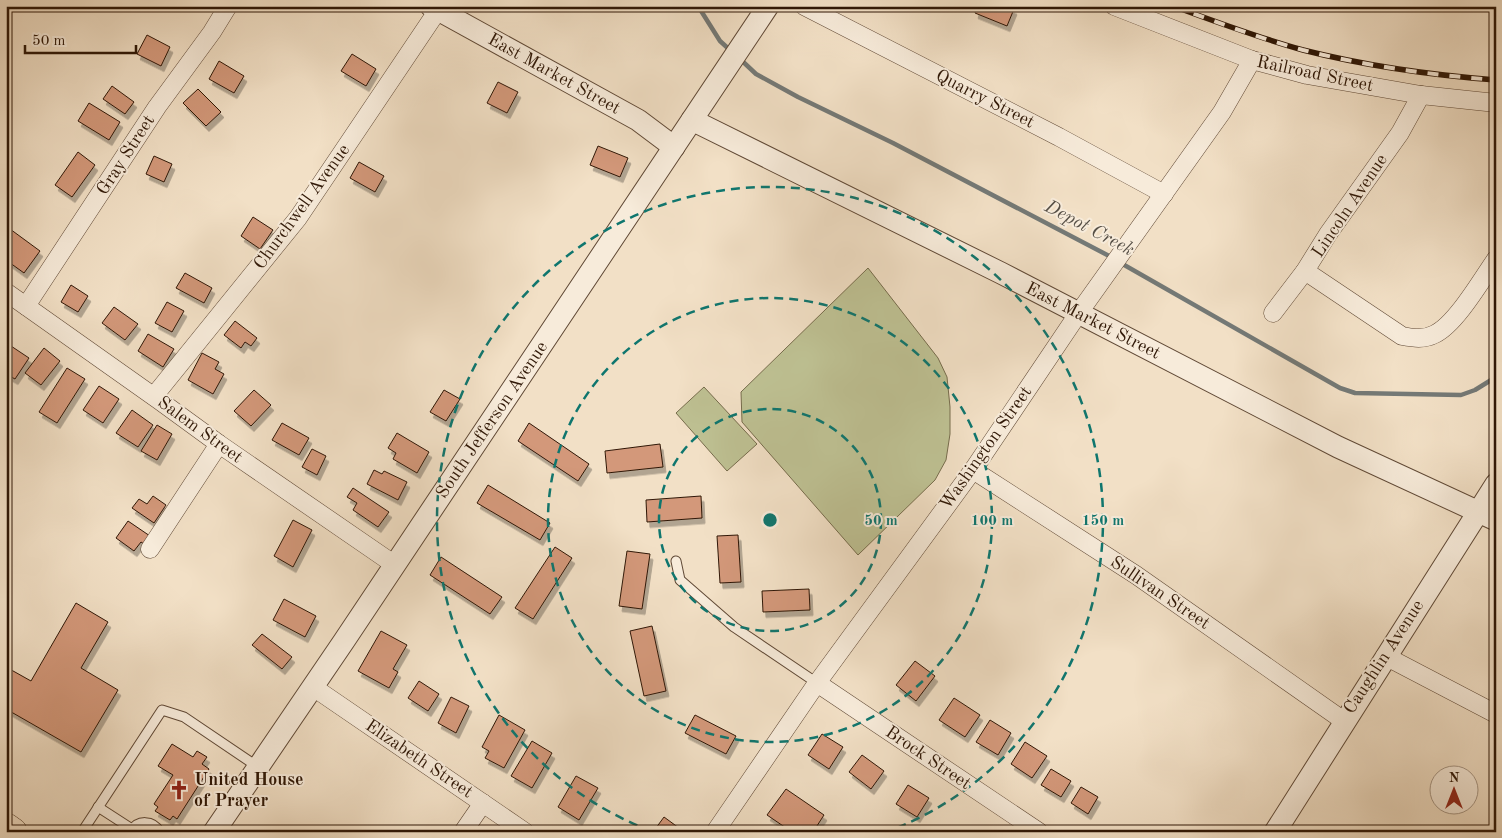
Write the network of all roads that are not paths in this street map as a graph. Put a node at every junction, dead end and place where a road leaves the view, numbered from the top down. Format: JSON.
{"nodes":[{"id":1,"x":228,"y":6,"type":"edge"},
{"id":2,"x":768,"y":6,"type":"edge"},
{"id":3,"x":804,"y":6,"type":"edge"},
{"id":4,"x":1114,"y":6,"type":"edge"},
{"id":5,"x":434,"y":8,"type":"edge"},
{"id":6,"x":1252,"y":60,"type":"junction"},
{"id":7,"x":1420,"y":95,"type":"junction"},
{"id":8,"x":1496,"y":103,"type":"edge"},
{"id":9,"x":692,"y":120,"type":"junction"},
{"id":10,"x":674,"y":147,"type":"junction"},
{"id":11,"x":1164,"y":194,"type":"junction"},
{"id":12,"x":1496,"y":259,"type":"edge"},
{"id":13,"x":1305,"y":271,"type":"junction"},
{"id":14,"x":6,"y":292,"type":"edge"},
{"id":15,"x":26,"y":306,"type":"junction"},
{"id":16,"x":1273,"y":313,"type":"dead end"},
{"id":17,"x":1078,"y":314,"type":"junction"},
{"id":18,"x":154,"y":396,"type":"junction"},
{"id":19,"x":219,"y":444,"type":"junction"},
{"id":20,"x":973,"y":470,"type":"junction"},
{"id":21,"x":1496,"y":484,"type":"edge"},
{"id":22,"x":1487,"y":516,"type":"edge"},
{"id":23,"x":150,"y":549,"type":"dead end"},
{"id":24,"x":676,"y":561,"type":"dead end"},
{"id":25,"x":395,"y":565,"type":"junction"},
{"id":26,"x":1385,"y":656,"type":"junction"},
{"id":27,"x":817,"y":683,"type":"junction"},
{"id":28,"x":313,"y":687,"type":"junction"},
{"id":29,"x":1496,"y":714,"type":"edge"},
{"id":30,"x":1344,"y":721,"type":"junction"},
{"id":31,"x":258,"y":767,"type":"junction"},
{"id":32,"x":483,"y":803,"type":"junction"},
{"id":33,"x":98,"y":807,"type":"junction"},
{"id":34,"x":6,"y":827,"type":"edge"},
{"id":35,"x":131,"y":830,"type":"edge"},
{"id":36,"x":13,"y":832,"type":"edge"},
{"id":37,"x":82,"y":832,"type":"edge"},
{"id":38,"x":160,"y":832,"type":"edge"},
{"id":39,"x":214,"y":832,"type":"edge"},
{"id":40,"x":463,"y":832,"type":"edge"},
{"id":41,"x":525,"y":832,"type":"edge"},
{"id":42,"x":715,"y":832,"type":"edge"},
{"id":43,"x":1039,"y":832,"type":"edge"},
{"id":44,"x":1275,"y":832,"type":"edge"}],
"edges":[{"from":1,"to":15,"type":"street","name":"Gray Street"},
{"from":2,"to":9,"type":"street","name":"South Jefferson Avenue"},
{"from":3,"to":11,"type":"street","name":"Quarry Street"},
{"from":4,"to":6,"type":"street","name":"Railroad Street"},
{"from":5,"to":10,"type":"street","name":"East Market Street"},
{"from":5,"to":18,"type":"street","name":"Churchwell Avenue"},
{"from":6,"to":7,"type":"street","name":"Railroad Street"},
{"from":6,"to":11,"type":"street","name":"Washington Street"},
{"from":7,"to":8,"type":"street","name":"Railroad Street"},
{"from":7,"to":13,"type":"street","name":"Lincoln Avenue"},
{"from":9,"to":10,"type":"street","name":"South Jefferson Avenue"},
{"from":9,"to":17,"type":"street","name":"East Market Street"},
{"from":10,"to":25,"type":"street","name":"South Jefferson Avenue"},
{"from":11,"to":17,"type":"street","name":"Washington Street"},
{"from":12,"to":13,"type":"street"},
{"from":13,"to":16,"type":"street","name":"Lincoln Avenue"},
{"from":14,"to":15,"type":"street","name":"Salem Street"},
{"from":15,"to":18,"type":"street","name":"Salem Street"},
{"from":17,"to":20,"type":"street","name":"Washington Street"},
{"from":17,"to":22,"type":"street","name":"East Market Street"},
{"from":18,"to":19,"type":"street","name":"Salem Street"},
{"from":19,"to":23,"type":"street"},
{"from":19,"to":25,"type":"street","name":"Salem Street"},
{"from":20,"to":27,"type":"street","name":"Washington Street"},
{"from":20,"to":30,"type":"street","name":"Sullivan Street"},
{"from":21,"to":22,"type":"street","name":"Caughlin Avenue"},
{"from":22,"to":26,"type":"street","name":"Caughlin Avenue"},
{"from":24,"to":27,"type":"lane"},
{"from":25,"to":28,"type":"street","name":"South Jefferson Avenue"},
{"from":26,"to":29,"type":"street"},
{"from":26,"to":30,"type":"street","name":"Caughlin Avenue"},
{"from":27,"to":42,"type":"street","name":"Washington Street"},
{"from":27,"to":43,"type":"street","name":"Brock Street"},
{"from":28,"to":31,"type":"street","name":"South Jefferson Avenue"},
{"from":28,"to":32,"type":"street","name":"Elizabeth Street"},
{"from":30,"to":44,"type":"street","name":"Caughlin Avenue"},
{"from":31,"to":33,"type":"lane"},
{"from":31,"to":39,"type":"street","name":"South Jefferson Avenue"},
{"from":32,"to":40,"type":"street"},
{"from":32,"to":41,"type":"street","name":"Elizabeth Street"},
{"from":33,"to":35,"type":"lane"},
{"from":33,"to":37,"type":"lane"},
{"from":34,"to":36,"type":"main road"},
{"from":35,"to":38,"type":"lane"}]}
